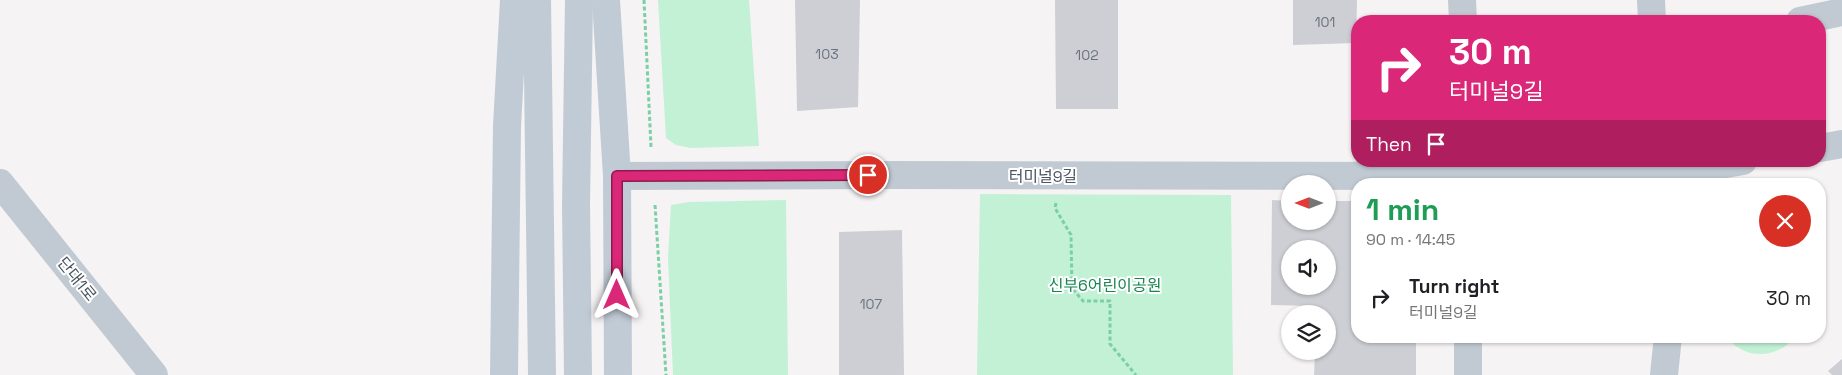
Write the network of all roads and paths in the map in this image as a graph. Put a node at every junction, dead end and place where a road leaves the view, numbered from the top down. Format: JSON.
{"nodes":[{"id":1,"x":514,"y":0,"type":"edge"},
{"id":2,"x":537,"y":0,"type":"edge"},
{"id":3,"x":579,"y":0,"type":"edge"},
{"id":4,"x":606,"y":0,"type":"edge"},
{"id":5,"x":1462,"y":0,"type":"edge"},
{"id":6,"x":1651,"y":0,"type":"edge"},
{"id":7,"x":1842,"y":12,"type":"edge"},
{"id":8,"x":1806,"y":13,"type":"edge"},
{"id":9,"x":1463,"y":15,"type":"edge"},
{"id":10,"x":1652,"y":15,"type":"edge"},
{"id":11,"x":1842,"y":144,"type":"edge"},
{"id":12,"x":1826,"y":147,"type":"edge"},
{"id":13,"x":1703,"y":167,"type":"edge"},
{"id":14,"x":1663,"y":173,"type":"edge"},
{"id":15,"x":1468,"y":174,"type":"edge"},
{"id":16,"x":617,"y":176,"type":"junction"},
{"id":17,"x":1057,"y":176,"type":"junction"},
{"id":18,"x":0,"y":183,"type":"edge"},
{"id":19,"x":1468,"y":343,"type":"edge"},
{"id":20,"x":1667,"y":343,"type":"edge"},
{"id":21,"x":154,"y":375,"type":"edge"},
{"id":22,"x":504,"y":375,"type":"edge"},
{"id":23,"x":542,"y":375,"type":"edge"},
{"id":24,"x":578,"y":375,"type":"edge"},
{"id":25,"x":618,"y":375,"type":"edge"},
{"id":26,"x":1136,"y":375,"type":"edge"},
{"id":27,"x":1468,"y":375,"type":"edge"},
{"id":28,"x":1664,"y":375,"type":"edge"}],
"edges":[{"from":1,"to":22,"type":"main road"},
{"from":2,"to":23,"type":"main road"},
{"from":3,"to":24,"type":"main road"},
{"from":4,"to":16,"type":"main road"},
{"from":5,"to":9,"type":"street"},
{"from":6,"to":10,"type":"street"},
{"from":7,"to":8,"type":"street"},
{"from":11,"to":12,"type":"street"},
{"from":13,"to":14,"type":"street","name":"터미널9길"},
{"from":14,"to":15,"type":"street","name":"터미널9길"},
{"from":15,"to":17,"type":"street","name":"터미널9길"},
{"from":16,"to":17,"type":"street","name":"터미널9길"},
{"from":16,"to":25,"type":"main road"},
{"from":17,"to":26,"type":"path"},
{"from":18,"to":21,"type":"street","name":"단대1로"},
{"from":19,"to":27,"type":"street"},
{"from":20,"to":28,"type":"street"}]}
